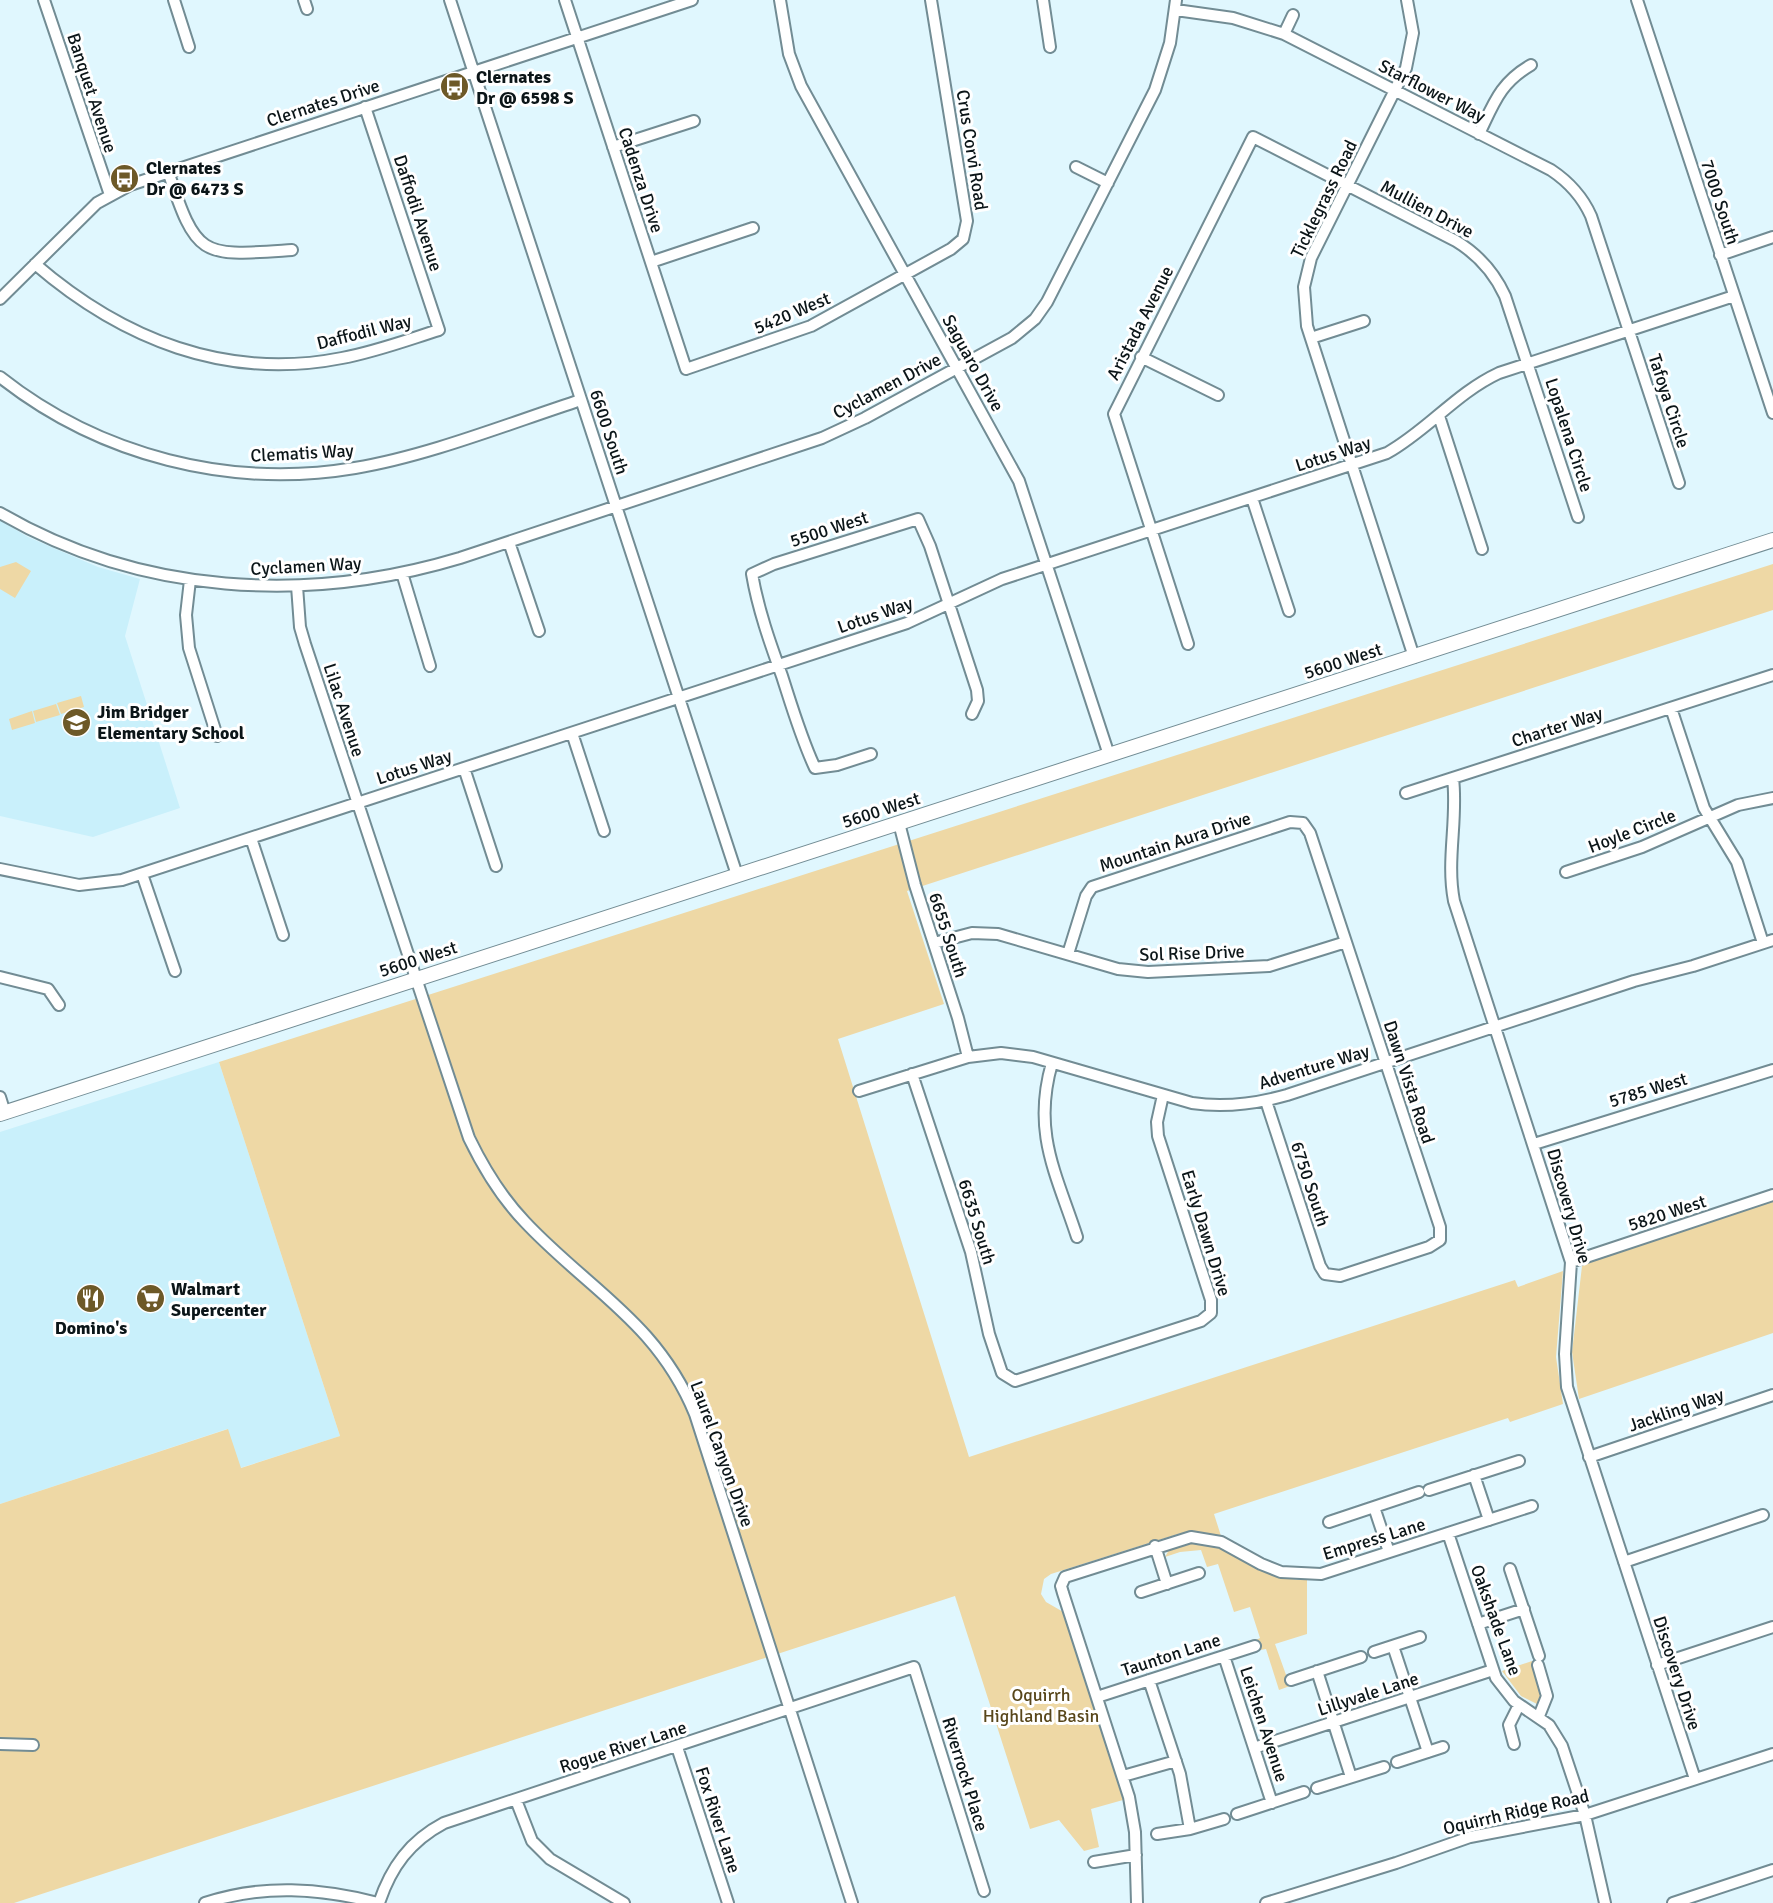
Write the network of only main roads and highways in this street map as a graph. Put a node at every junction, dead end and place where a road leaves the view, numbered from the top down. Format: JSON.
{"nodes":[{"id":1,"x":1773,"y":540,"type":"edge"},
{"id":2,"x":3,"y":1114,"type":"edge"}],
"edges":[{"from":1,"to":2,"type":"main road","name":"5600 West"}]}
